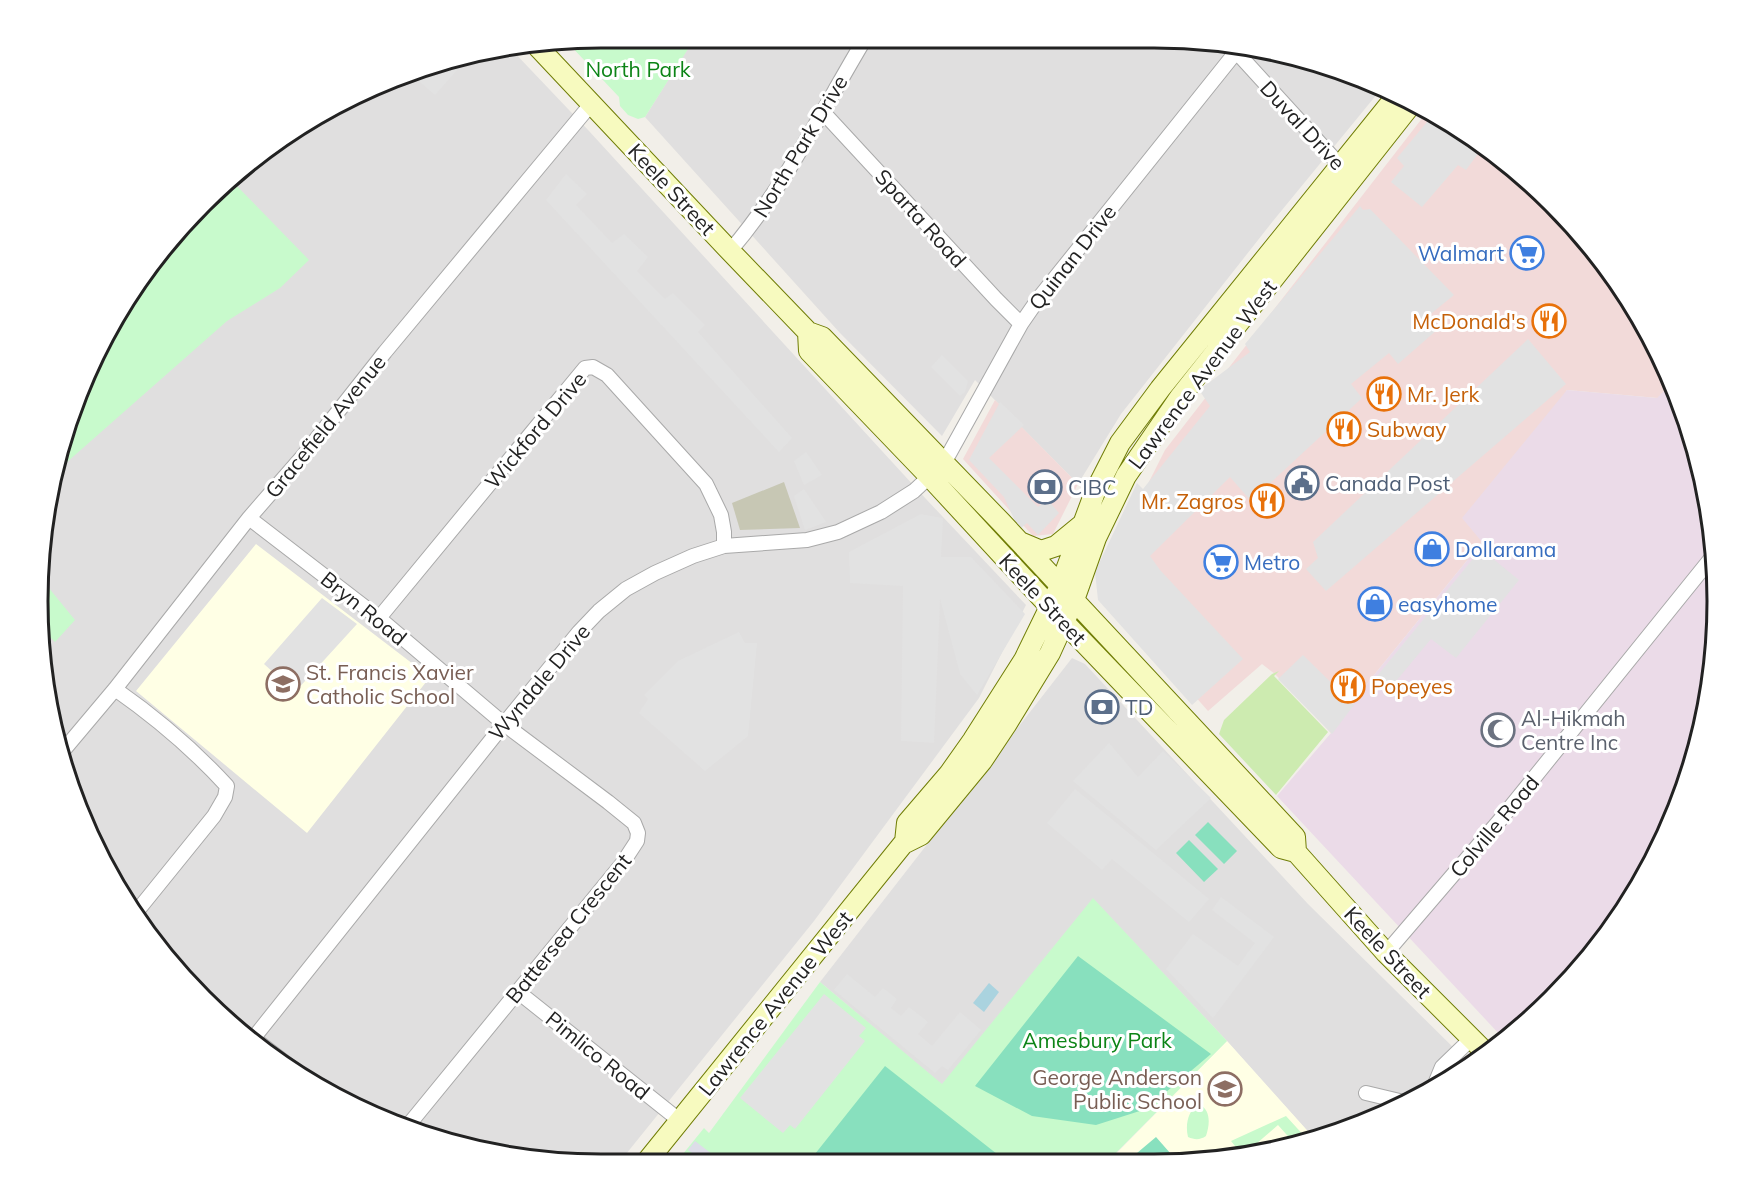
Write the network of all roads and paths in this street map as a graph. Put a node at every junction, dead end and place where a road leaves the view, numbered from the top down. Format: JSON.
{"nodes":[{"id":1,"x":860,"y":48,"type":"edge"},
{"id":2,"x":542,"y":52,"type":"edge"},
{"id":3,"x":1229,"y":53,"type":"edge"},
{"id":4,"x":1240,"y":55,"type":"edge"},
{"id":5,"x":1393,"y":102,"type":"edge"},
{"id":6,"x":592,"y":103,"type":"junction"},
{"id":7,"x":1406,"y":109,"type":"edge"},
{"id":8,"x":822,"y":111,"type":"junction"},
{"id":9,"x":1347,"y":172,"type":"junction"},
{"id":10,"x":730,"y":251,"type":"junction"},
{"id":11,"x":1021,"y":324,"type":"junction"},
{"id":12,"x":1160,"y":389,"type":"junction"},
{"id":13,"x":1180,"y":397,"type":"junction"},
{"id":14,"x":937,"y":470,"type":"junction"},
{"id":15,"x":249,"y":518,"type":"junction"},
{"id":16,"x":1084,"y":522,"type":"junction"},
{"id":17,"x":1019,"y":542,"type":"junction"},
{"id":18,"x":724,"y":546,"type":"junction"},
{"id":19,"x":1706,"y":565,"type":"edge"},
{"id":20,"x":1060,"y":586,"type":"junction"},
{"id":21,"x":1074,"y":600,"type":"junction"},
{"id":22,"x":1049,"y":607,"type":"junction"},
{"id":23,"x":379,"y":618,"type":"junction"},
{"id":24,"x":1064,"y":622,"type":"junction"},
{"id":25,"x":1050,"y":653,"type":"junction"},
{"id":26,"x":1098,"y":657,"type":"junction"},
{"id":27,"x":115,"y":689,"type":"junction"},
{"id":28,"x":504,"y":724,"type":"junction"},
{"id":29,"x":1197,"y":732,"type":"junction"},
{"id":30,"x":67,"y":746,"type":"edge"},
{"id":31,"x":1183,"y":747,"type":"junction"},
{"id":32,"x":905,"y":842,"type":"junction"},
{"id":33,"x":1296,"y":852,"type":"junction"},
{"id":34,"x":140,"y":907,"type":"edge"},
{"id":35,"x":1386,"y":953,"type":"junction"},
{"id":36,"x":517,"y":991,"type":"junction"},
{"id":37,"x":256,"y":1034,"type":"edge"},
{"id":38,"x":1477,"y":1044,"type":"edge"},
{"id":39,"x":1439,"y":1075,"type":"edge"},
{"id":40,"x":1366,"y":1093,"type":"dead end"},
{"id":41,"x":1393,"y":1100,"type":"edge"},
{"id":42,"x":680,"y":1120,"type":"junction"},
{"id":43,"x":412,"y":1121,"type":"edge"},
{"id":44,"x":652,"y":1154,"type":"edge"}],
"edges":[{"from":1,"to":8,"type":"street","name":"North Park Drive"},
{"from":2,"to":6,"type":"main road","name":"Keele Street"},
{"from":3,"to":11,"type":"street","name":"Quinan Drive"},
{"from":4,"to":9,"type":"street","name":"Duval Drive"},
{"from":5,"to":9,"type":"main road","name":"Lawrence Avenue West"},
{"from":6,"to":10,"type":"main road","name":"Keele Street"},
{"from":6,"to":15,"type":"street","name":"Gracefield Avenue"},
{"from":7,"to":9,"type":"main road","name":"Lawrence Avenue West"},
{"from":8,"to":10,"type":"street","name":"North Park Drive"},
{"from":8,"to":11,"type":"street","name":"Sparta Road"},
{"from":9,"to":12,"type":"main road","name":"Lawrence Avenue West"},
{"from":9,"to":13,"type":"main road","name":"Lawrence Avenue West"},
{"from":10,"to":14,"type":"main road","name":"Keele Street"},
{"from":11,"to":14,"type":"street","name":"Quinan Drive"},
{"from":12,"to":13,"type":"main road"},
{"from":12,"to":16,"type":"main road","name":"Lawrence Avenue West"},
{"from":13,"to":21,"type":"main road","name":"Lawrence Avenue West"},
{"from":14,"to":17,"type":"main road","name":"Keele Street"},
{"from":14,"to":18,"type":"street","name":"Wyndale Drive"},
{"from":14,"to":22,"type":"main road","name":"Keele Street"},
{"from":15,"to":23,"type":"street","name":"Bryn Road"},
{"from":15,"to":27,"type":"street","name":"Gracefield Avenue"},
{"from":16,"to":17,"type":"main road"},
{"from":16,"to":20,"type":"main road","name":"Lawrence Avenue West"},
{"from":17,"to":20,"type":"main road","name":"Keele Street"},
{"from":18,"to":23,"type":"street","name":"Wickford Drive"},
{"from":18,"to":28,"type":"street","name":"Wyndale Drive"},
{"from":19,"to":35,"type":"street","name":"Colville Road"},
{"from":20,"to":21,"type":"main road","name":"Keele Street"},
{"from":20,"to":22,"type":"main road","name":"Lawrence Avenue West"},
{"from":21,"to":24,"type":"main road","name":"Lawrence Avenue West"},
{"from":21,"to":29,"type":"main road","name":"Keele Street"},
{"from":22,"to":24,"type":"main road","name":"Keele Street"},
{"from":22,"to":32,"type":"main road","name":"Lawrence Avenue West"},
{"from":23,"to":28,"type":"street","name":"Bryn Road"},
{"from":24,"to":25,"type":"main road","name":"Lawrence Avenue West"},
{"from":24,"to":26,"type":"main road","name":"Keele Street"},
{"from":25,"to":26,"type":"main road"},
{"from":25,"to":32,"type":"main road","name":"Lawrence Avenue West"},
{"from":26,"to":31,"type":"main road","name":"Keele Street"},
{"from":27,"to":30,"type":"street","name":"Gracefield Avenue"},
{"from":27,"to":34,"type":"street"},
{"from":28,"to":36,"type":"street","name":"Battersea Crescent"},
{"from":28,"to":37,"type":"street","name":"Wyndale Drive"},
{"from":29,"to":31,"type":"main road"},
{"from":29,"to":33,"type":"main road","name":"Keele Street"},
{"from":31,"to":33,"type":"main road","name":"Keele Street"},
{"from":32,"to":42,"type":"main road","name":"Lawrence Avenue West"},
{"from":33,"to":35,"type":"main road","name":"Keele Street"},
{"from":35,"to":38,"type":"main road","name":"Keele Street"},
{"from":36,"to":42,"type":"street","name":"Pimlico Road"},
{"from":36,"to":43,"type":"street","name":"Battersea Crescent"},
{"from":38,"to":39,"type":"street"},
{"from":40,"to":41,"type":"street"},
{"from":42,"to":44,"type":"main road","name":"Lawrence Avenue West"}]}
